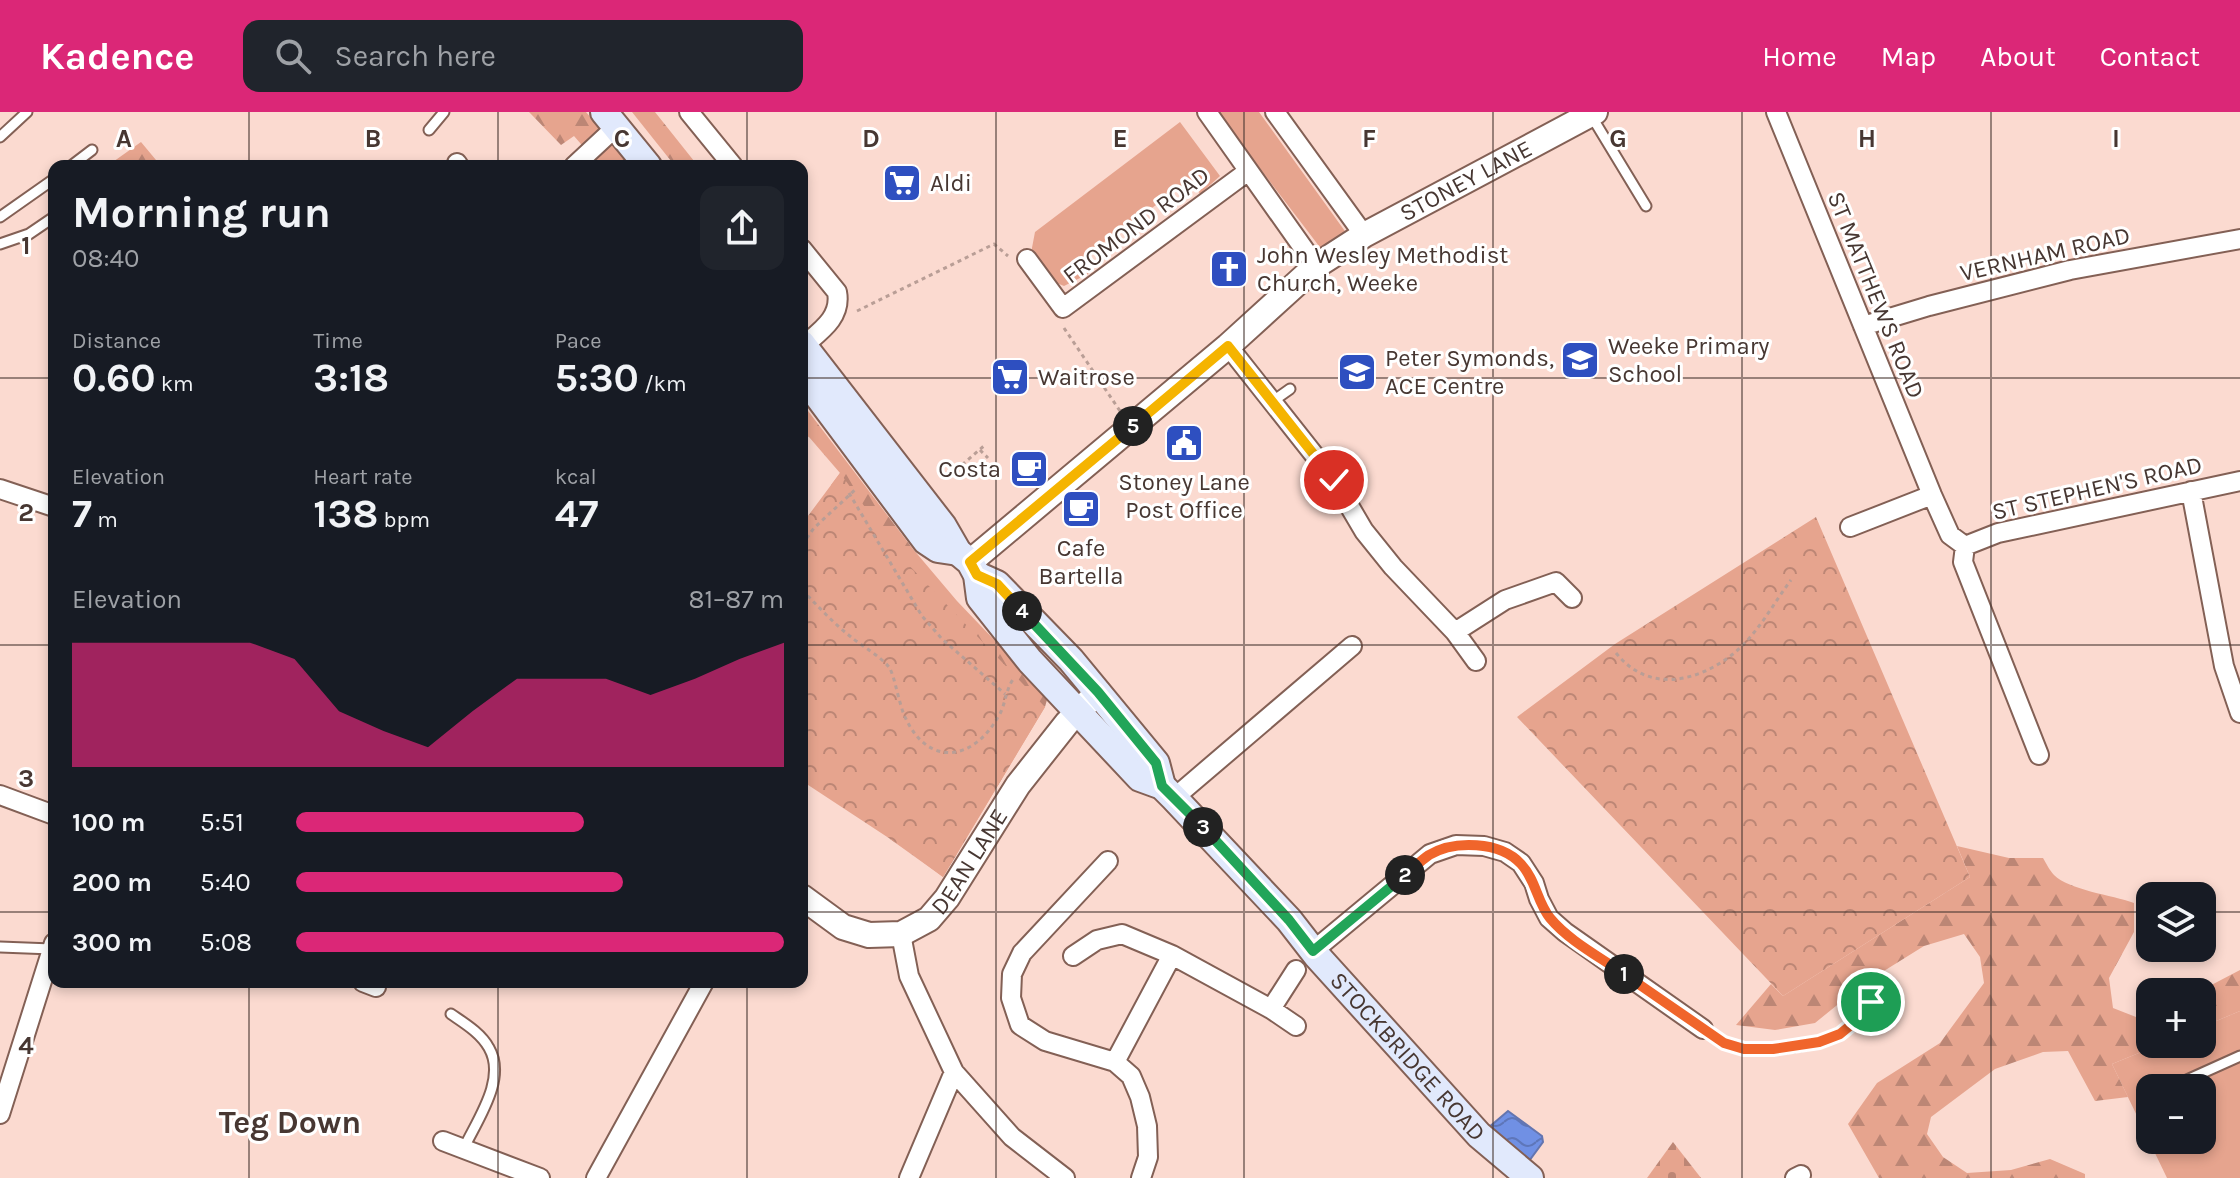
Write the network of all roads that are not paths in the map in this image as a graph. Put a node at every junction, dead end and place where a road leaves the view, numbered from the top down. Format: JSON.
{"nodes":[{"id":1,"x":27,"y":112,"type":"edge"},
{"id":2,"x":444,"y":112,"type":"edge"},
{"id":3,"x":689,"y":112,"type":"edge"},
{"id":4,"x":1207,"y":112,"type":"edge"},
{"id":5,"x":1275,"y":112,"type":"edge"},
{"id":6,"x":1776,"y":112,"type":"edge"},
{"id":7,"x":1593,"y":113,"type":"edge"},
{"id":8,"x":610,"y":119,"type":"edge"},
{"id":9,"x":429,"y":130,"type":"dead end"},
{"id":10,"x":0,"y":137,"type":"edge"},
{"id":11,"x":92,"y":150,"type":"dead end"},
{"id":12,"x":79,"y":160,"type":"edge"},
{"id":13,"x":579,"y":160,"type":"edge"},
{"id":14,"x":643,"y":160,"type":"edge"},
{"id":15,"x":728,"y":160,"type":"edge"},
{"id":16,"x":1247,"y":172,"type":"junction"},
{"id":17,"x":48,"y":183,"type":"edge"},
{"id":18,"x":1646,"y":206,"type":"dead end"},
{"id":19,"x":0,"y":217,"type":"edge"},
{"id":20,"x":48,"y":221,"type":"edge"},
{"id":21,"x":1364,"y":235,"type":"junction"},
{"id":22,"x":2240,"y":239,"type":"edge"},
{"id":23,"x":0,"y":244,"type":"edge"},
{"id":24,"x":808,"y":256,"type":"edge"},
{"id":25,"x":1023,"y":262,"type":"road end"},
{"id":26,"x":1316,"y":266,"type":"junction"},
{"id":27,"x":1863,"y":326,"type":"junction"},
{"id":28,"x":808,"y":342,"type":"edge"},
{"id":29,"x":1228,"y":346,"type":"junction"},
{"id":30,"x":808,"y":354,"type":"edge"},
{"id":31,"x":808,"y":382,"type":"edge"},
{"id":32,"x":1290,"y":389,"type":"dead end"},
{"id":33,"x":1273,"y":401,"type":"junction"},
{"id":34,"x":878,"y":463,"type":"junction"},
{"id":35,"x":2240,"y":481,"type":"edge"},
{"id":36,"x":0,"y":489,"type":"edge"},
{"id":37,"x":2191,"y":491,"type":"junction"},
{"id":38,"x":1932,"y":495,"type":"junction"},
{"id":39,"x":48,"y":505,"type":"edge"},
{"id":40,"x":1850,"y":527,"type":"dead end"},
{"id":41,"x":1965,"y":546,"type":"junction"},
{"id":42,"x":968,"y":563,"type":"junction"},
{"id":43,"x":1572,"y":598,"type":"dead end"},
{"id":44,"x":1455,"y":632,"type":"junction"},
{"id":45,"x":1352,"y":646,"type":"dead end"},
{"id":46,"x":1476,"y":661,"type":"dead end"},
{"id":47,"x":1098,"y":692,"type":"junction"},
{"id":48,"x":1077,"y":713,"type":"junction"},
{"id":49,"x":2240,"y":713,"type":"edge"},
{"id":50,"x":2039,"y":755,"type":"dead end"},
{"id":51,"x":1168,"y":792,"type":"junction"},
{"id":52,"x":0,"y":795,"type":"edge"},
{"id":53,"x":48,"y":813,"type":"edge"},
{"id":54,"x":1108,"y":861,"type":"dead end"},
{"id":55,"x":808,"y":901,"type":"edge"},
{"id":56,"x":901,"y":934,"type":"junction"},
{"id":57,"x":48,"y":946,"type":"edge"},
{"id":58,"x":0,"y":947,"type":"edge"},
{"id":59,"x":1172,"y":955,"type":"junction"},
{"id":60,"x":1073,"y":956,"type":"dead end"},
{"id":61,"x":1304,"y":961,"type":"junction"},
{"id":62,"x":48,"y":962,"type":"edge"},
{"id":63,"x":701,"y":988,"type":"edge"},
{"id":64,"x":1871,"y":1002,"type":"dead end"},
{"id":65,"x":1271,"y":1009,"type":"junction"},
{"id":66,"x":451,"y":1014,"type":"dead end"},
{"id":67,"x":1296,"y":1026,"type":"dead end"},
{"id":68,"x":1703,"y":1029,"type":"joint"},
{"id":69,"x":2240,"y":1056,"type":"edge"},
{"id":70,"x":1115,"y":1062,"type":"junction"},
{"id":71,"x":954,"y":1072,"type":"junction"},
{"id":72,"x":2200,"y":1074,"type":"edge"},
{"id":73,"x":0,"y":1114,"type":"edge"},
{"id":74,"x":443,"y":1141,"type":"dead end"},
{"id":75,"x":464,"y":1148,"type":"junction"},
{"id":76,"x":540,"y":1178,"type":"edge"},
{"id":77,"x":596,"y":1178,"type":"edge"},
{"id":78,"x":909,"y":1178,"type":"edge"},
{"id":79,"x":1065,"y":1178,"type":"edge"},
{"id":80,"x":1141,"y":1178,"type":"edge"},
{"id":81,"x":1530,"y":1178,"type":"edge"}],
"edges":[{"from":1,"to":10,"type":"lane"},
{"from":2,"to":9,"type":"lane"},
{"from":3,"to":15,"type":"street"},
{"from":4,"to":16,"type":"street","name":"FROMOND ROAD"},
{"from":5,"to":21,"type":"street"},
{"from":6,"to":27,"type":"street","name":"ST MATTHEWS ROAD"},
{"from":7,"to":18,"type":"lane"},
{"from":7,"to":21,"type":"street","name":"STONEY LANE"},
{"from":8,"to":13,"type":"street"},
{"from":8,"to":14,"type":"main road"},
{"from":11,"to":12,"type":"lane"},
{"from":16,"to":25,"type":"street","name":"FROMOND ROAD"},
{"from":16,"to":26,"type":"street","name":"FROMOND ROAD"},
{"from":17,"to":19,"type":"lane"},
{"from":20,"to":23,"type":"lane"},
{"from":21,"to":26,"type":"street","name":"STONEY LANE"},
{"from":22,"to":27,"type":"street","name":"VERNHAM ROAD"},
{"from":24,"to":28,"type":"street"},
{"from":26,"to":29,"type":"street","name":"STONEY LANE"},
{"from":27,"to":38,"type":"street","name":"ST MATTHEWS ROAD"},
{"from":29,"to":33,"type":"street"},
{"from":29,"to":42,"type":"street","name":"STONEY LANE"},
{"from":30,"to":34,"type":"main road","name":"STOCKBRIDGE ROAD"},
{"from":31,"to":34,"type":"main road","name":"STOCKBRIDGE ROAD"},
{"from":32,"to":33,"type":"lane"},
{"from":33,"to":44,"type":"street"},
{"from":34,"to":42,"type":"main road","name":"STOCKBRIDGE ROAD"},
{"from":35,"to":37,"type":"street","name":"ST STEPHEN'S ROAD"},
{"from":36,"to":39,"type":"street"},
{"from":37,"to":41,"type":"street","name":"ST STEPHEN'S ROAD"},
{"from":37,"to":49,"type":"street"},
{"from":38,"to":40,"type":"street"},
{"from":38,"to":41,"type":"street","name":"ST MATTHEWS ROAD"},
{"from":41,"to":50,"type":"street","name":"ST MATTHEWS ROAD"},
{"from":42,"to":47,"type":"main road","name":"STOCKBRIDGE ROAD"},
{"from":42,"to":48,"type":"main road","name":"STOCKBRIDGE ROAD"},
{"from":43,"to":44,"type":"street"},
{"from":44,"to":46,"type":"street"},
{"from":45,"to":51,"type":"street"},
{"from":47,"to":48,"type":"street","name":"DEAN LANE"},
{"from":47,"to":51,"type":"main road","name":"STOCKBRIDGE ROAD"},
{"from":48,"to":51,"type":"main road","name":"STOCKBRIDGE ROAD"},
{"from":48,"to":56,"type":"street","name":"DEAN LANE"},
{"from":51,"to":61,"type":"main road","name":"STOCKBRIDGE ROAD"},
{"from":52,"to":53,"type":"street"},
{"from":54,"to":70,"type":"street"},
{"from":55,"to":56,"type":"street"},
{"from":56,"to":71,"type":"street"},
{"from":57,"to":58,"type":"lane"},
{"from":59,"to":60,"type":"street"},
{"from":59,"to":65,"type":"street"},
{"from":59,"to":70,"type":"street"},
{"from":61,"to":65,"type":"street"},
{"from":61,"to":68,"type":"street"},
{"from":61,"to":81,"type":"main road","name":"STOCKBRIDGE ROAD"},
{"from":62,"to":73,"type":"street"},
{"from":63,"to":77,"type":"street"},
{"from":64,"to":68,"type":"lane"},
{"from":65,"to":67,"type":"street"},
{"from":66,"to":75,"type":"lane"},
{"from":69,"to":72,"type":"lane"},
{"from":70,"to":80,"type":"street"},
{"from":71,"to":78,"type":"street"},
{"from":71,"to":79,"type":"street"},
{"from":74,"to":75,"type":"street"},
{"from":75,"to":76,"type":"street"}]}
